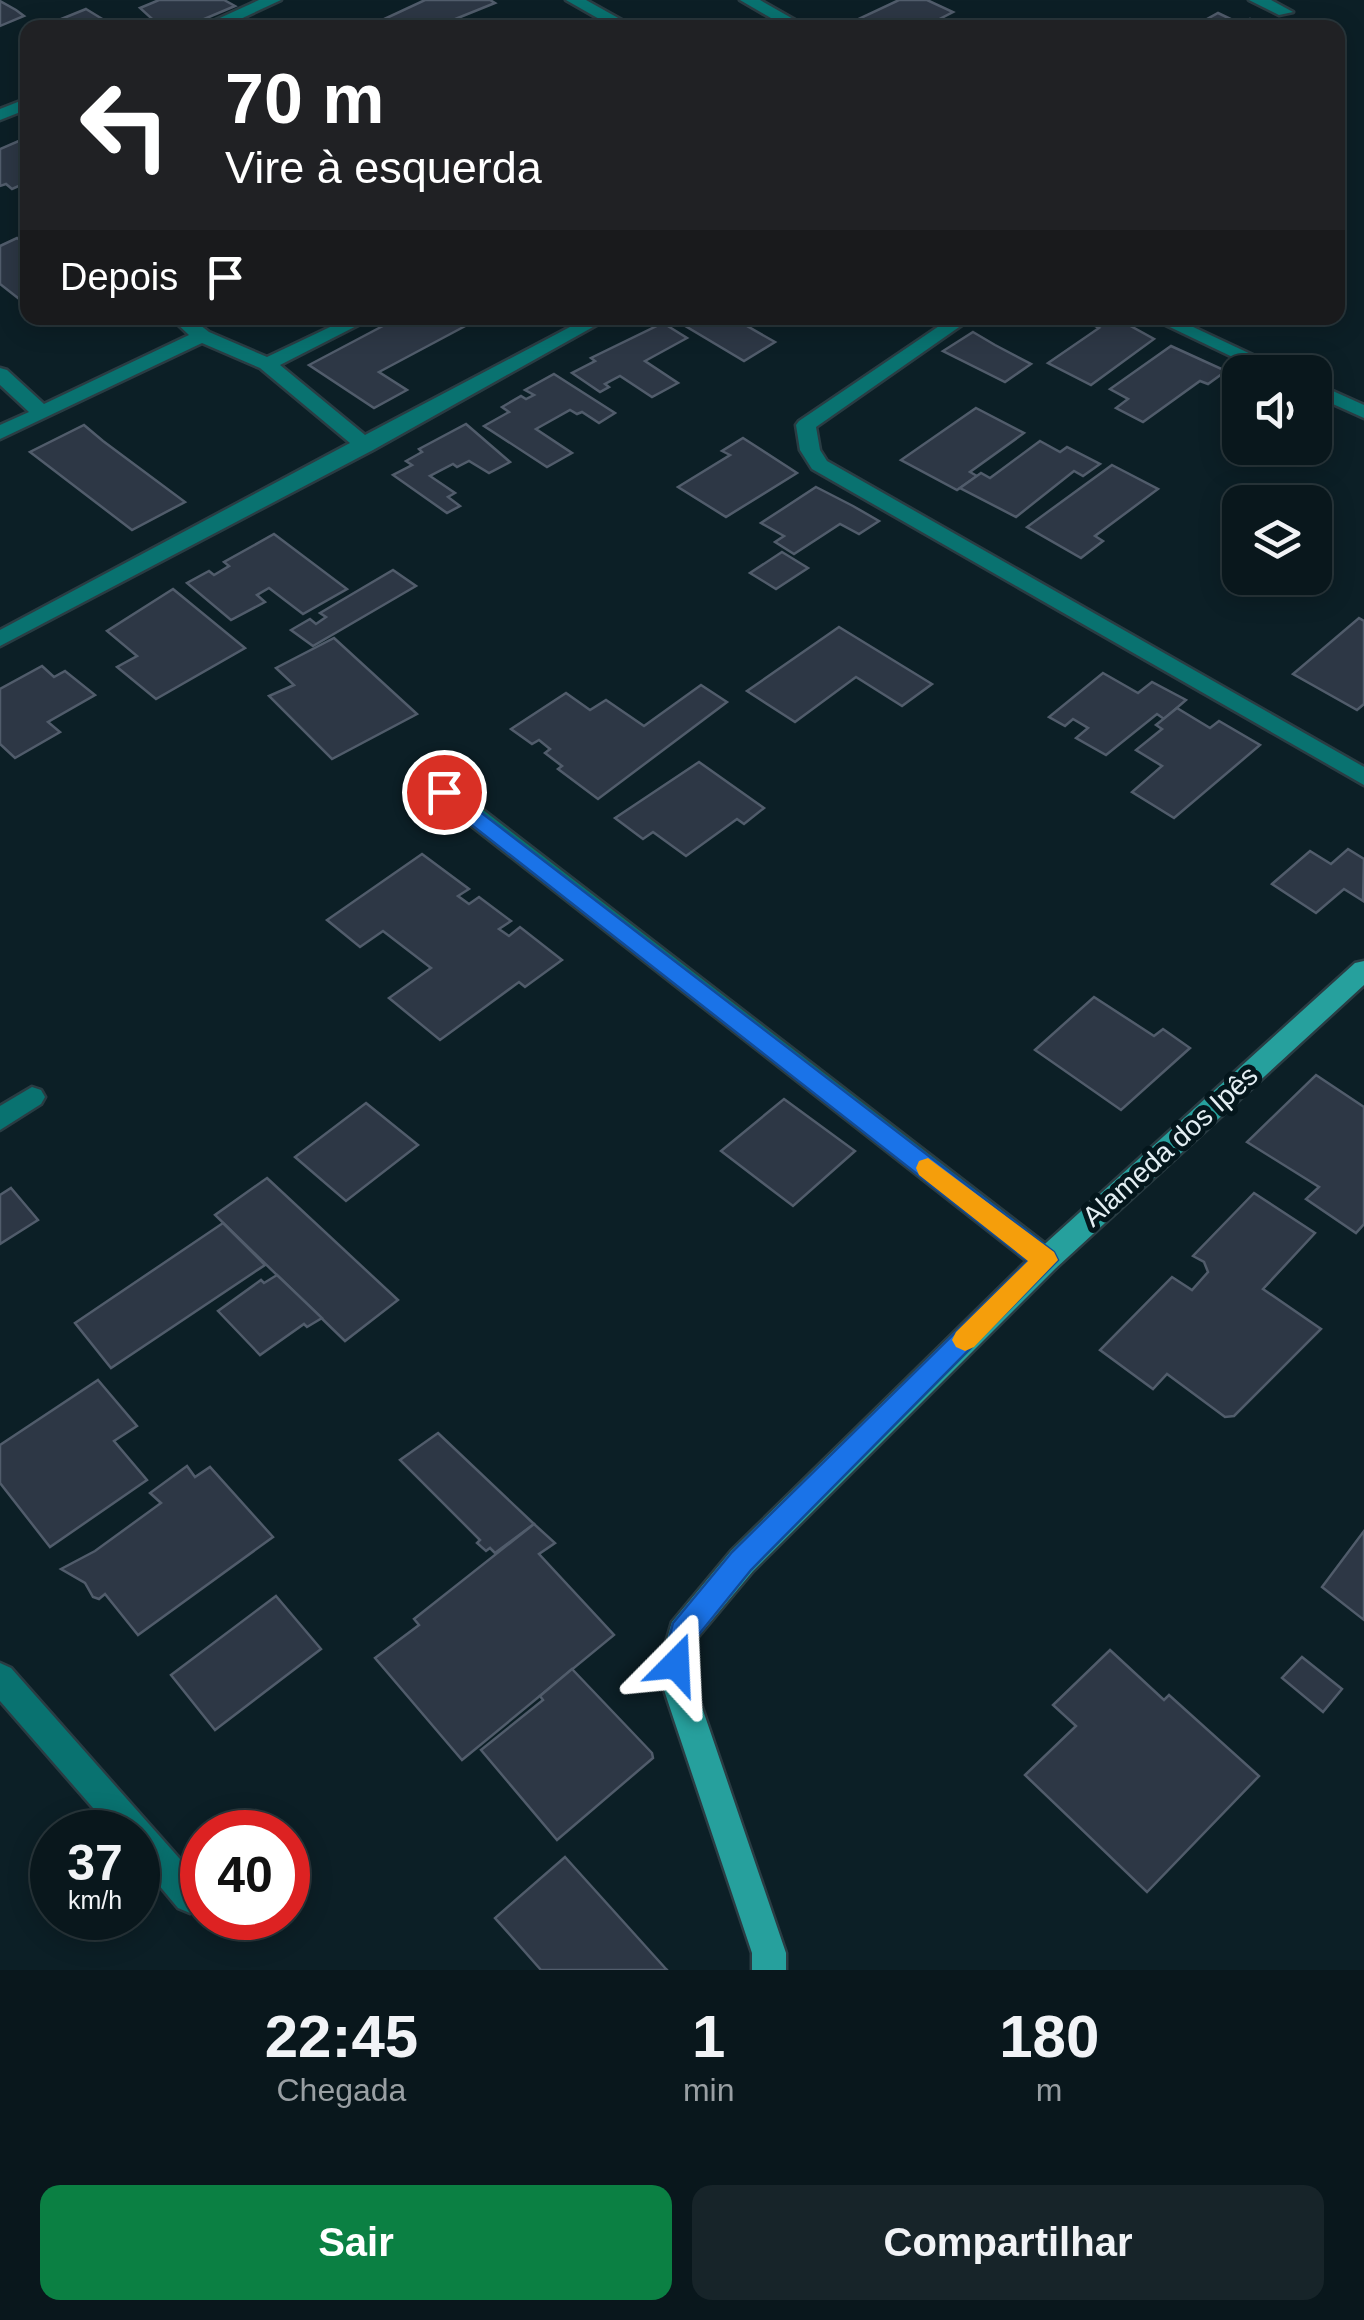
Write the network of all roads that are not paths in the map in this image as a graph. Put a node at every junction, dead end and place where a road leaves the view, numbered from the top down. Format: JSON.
{"nodes":[{"id":1,"x":273,"y":0,"type":"edge"},
{"id":2,"x":574,"y":0,"type":"edge"},
{"id":3,"x":748,"y":0,"type":"edge"},
{"id":4,"x":1257,"y":0,"type":"edge"},
{"id":5,"x":1285,"y":12,"type":"dead end"},
{"id":6,"x":225,"y":20,"type":"edge"},
{"id":7,"x":613,"y":20,"type":"edge"},
{"id":8,"x":786,"y":20,"type":"edge"},
{"id":9,"x":189,"y":325,"type":"edge"},
{"id":10,"x":347,"y":325,"type":"edge"},
{"id":11,"x":587,"y":325,"type":"edge"},
{"id":12,"x":952,"y":325,"type":"edge"},
{"id":13,"x":1175,"y":325,"type":"edge"},
{"id":14,"x":202,"y":336,"type":"junction"},
{"id":15,"x":1241,"y":355,"type":"edge"},
{"id":16,"x":266,"y":364,"type":"junction"},
{"id":17,"x":0,"y":374,"type":"edge"},
{"id":18,"x":1332,"y":398,"type":"edge"},
{"id":19,"x":1364,"y":412,"type":"edge"},
{"id":20,"x":42,"y":413,"type":"junction"},
{"id":21,"x":0,"y":433,"type":"edge"},
{"id":22,"x":366,"y":446,"type":"junction"},
{"id":23,"x":0,"y":639,"type":"edge"},
{"id":24,"x":1364,"y":777,"type":"edge"},
{"id":25,"x":444,"y":792,"type":"dead end"},
{"id":26,"x":1364,"y":970,"type":"edge"},
{"id":27,"x":32,"y":1097,"type":"dead end"},
{"id":28,"x":0,"y":1120,"type":"edge"},
{"id":29,"x":1046,"y":1260,"type":"junction"},
{"id":30,"x":0,"y":1678,"type":"edge"},
{"id":31,"x":115,"y":1810,"type":"edge"},
{"id":32,"x":160,"y":1862,"type":"edge"},
{"id":33,"x":180,"y":1885,"type":"edge"},
{"id":34,"x":774,"y":1964,"type":"edge"}],
"edges":[{"from":1,"to":6,"type":"street"},
{"from":2,"to":7,"type":"street"},
{"from":3,"to":8,"type":"street"},
{"from":4,"to":5,"type":"street"},
{"from":9,"to":14,"type":"street"},
{"from":10,"to":16,"type":"street"},
{"from":11,"to":22,"type":"street"},
{"from":12,"to":24,"type":"street"},
{"from":13,"to":15,"type":"street"},
{"from":14,"to":16,"type":"street"},
{"from":14,"to":20,"type":"street"},
{"from":16,"to":22,"type":"street"},
{"from":17,"to":20,"type":"street"},
{"from":18,"to":19,"type":"street"},
{"from":20,"to":21,"type":"street"},
{"from":22,"to":23,"type":"street"},
{"from":25,"to":29,"type":"street"},
{"from":26,"to":29,"type":"street","name":"Alameda dos Ipês"},
{"from":27,"to":28,"type":"street"},
{"from":29,"to":34,"type":"street","name":"Alameda dos Ipês"},
{"from":30,"to":31,"type":"street"},
{"from":32,"to":33,"type":"street"}]}
